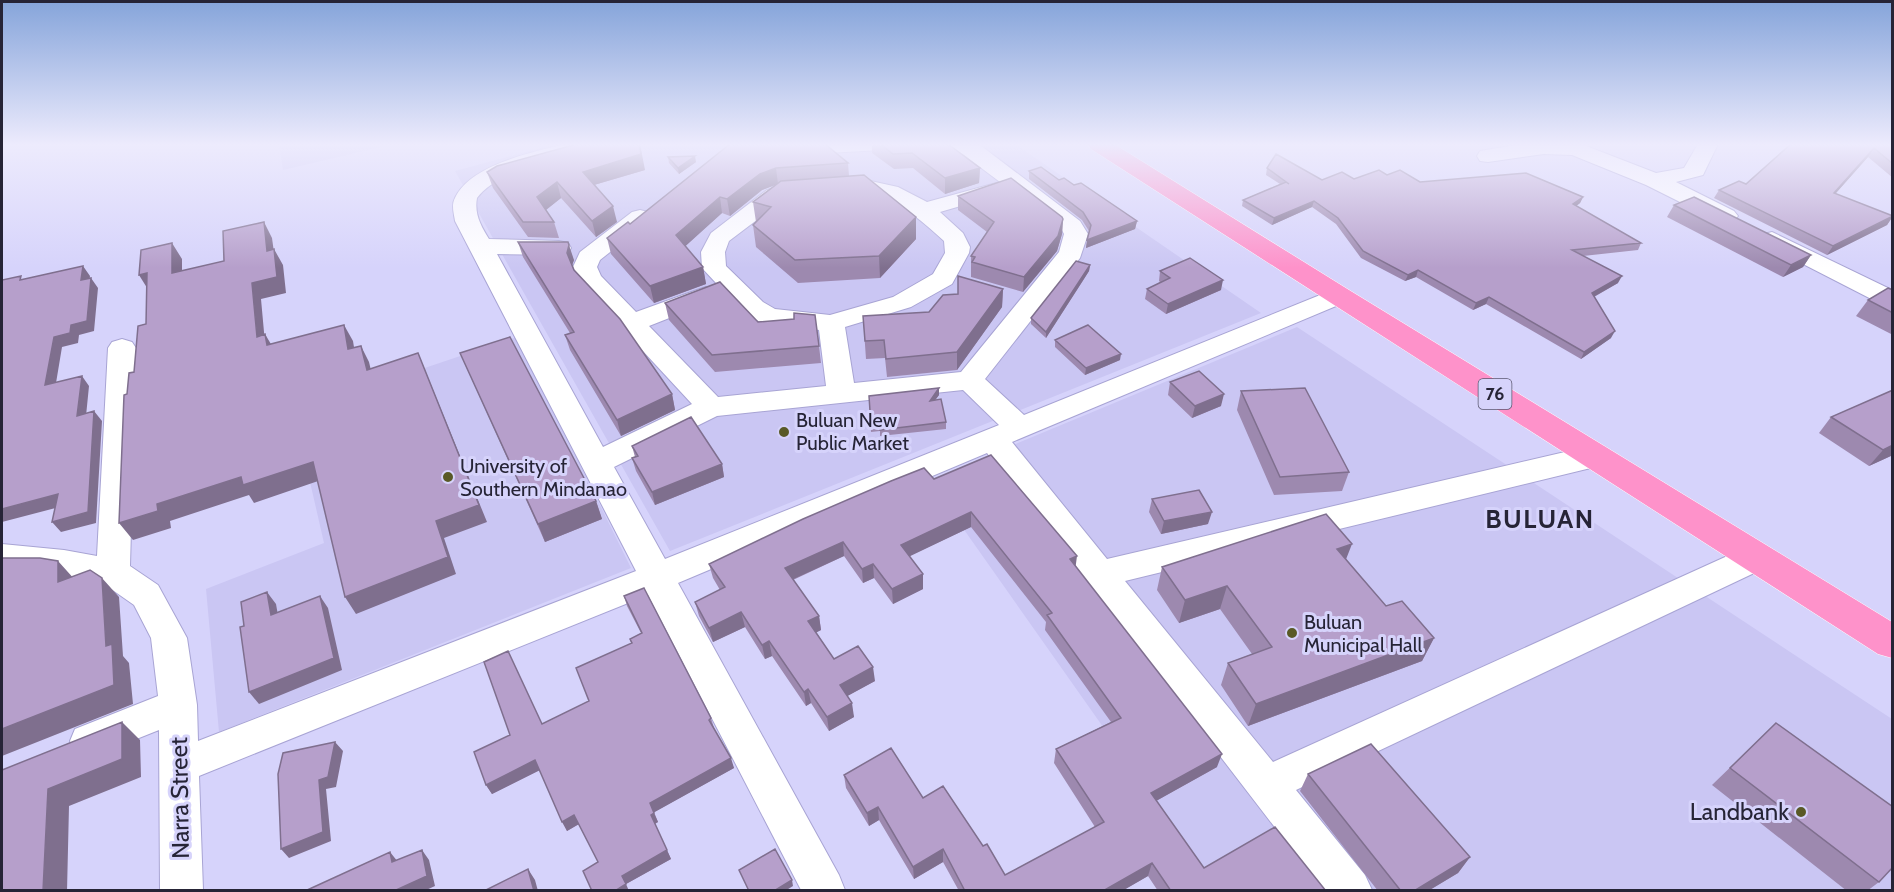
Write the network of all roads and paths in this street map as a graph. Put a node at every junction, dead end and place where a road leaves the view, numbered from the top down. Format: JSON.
{"nodes":[{"id":1,"x":477,"y":186,"type":"edge"},
{"id":2,"x":1002,"y":186,"type":"edge"},
{"id":3,"x":1019,"y":186,"type":"edge"},
{"id":4,"x":1165,"y":186,"type":"edge"},
{"id":5,"x":1665,"y":186,"type":"edge"},
{"id":6,"x":836,"y":188,"type":"joint"},
{"id":7,"x":663,"y":200,"type":"edge"},
{"id":8,"x":924,"y":210,"type":"junction"},
{"id":9,"x":481,"y":246,"type":"junction"},
{"id":10,"x":598,"y":248,"type":"junction"},
{"id":11,"x":731,"y":285,"type":"junction"},
{"id":12,"x":1339,"y":296,"type":"junction"},
{"id":13,"x":1893,"y":300,"type":"edge"},
{"id":14,"x":632,"y":323,"type":"junction"},
{"id":15,"x":831,"y":323,"type":"junction"},
{"id":16,"x":122,"y":348,"type":"dead end"},
{"id":17,"x":969,"y":380,"type":"junction"},
{"id":18,"x":841,"y":393,"type":"junction"},
{"id":19,"x":711,"y":407,"type":"junction"},
{"id":20,"x":1006,"y":432,"type":"junction"},
{"id":21,"x":1595,"y":456,"type":"junction"},
{"id":22,"x":596,"y":463,"type":"junction"},
{"id":23,"x":2,"y":557,"type":"edge"},
{"id":24,"x":1757,"y":557,"type":"junction"},
{"id":25,"x":113,"y":572,"type":"junction"},
{"id":26,"x":1099,"y":574,"type":"junction"},
{"id":27,"x":657,"y":577,"type":"junction"},
{"id":28,"x":1893,"y":642,"type":"edge"},
{"id":29,"x":178,"y":705,"type":"junction"},
{"id":30,"x":57,"y":754,"type":"edge"},
{"id":31,"x":179,"y":766,"type":"junction"},
{"id":32,"x":1266,"y":785,"type":"junction"},
{"id":33,"x":181,"y":891,"type":"edge"},
{"id":34,"x":825,"y":891,"type":"edge"},
{"id":35,"x":1350,"y":891,"type":"edge"}],
"edges":[{"from":1,"to":9,"type":"street"},
{"from":2,"to":8,"type":"street"},
{"from":3,"to":17,"type":"street"},
{"from":4,"to":12,"type":"highway","number":"76"},
{"from":5,"to":13,"type":"street"},
{"from":6,"to":8,"type":"street"},
{"from":6,"to":11,"type":"street"},
{"from":7,"to":10,"type":"street"},
{"from":8,"to":15,"type":"street"},
{"from":9,"to":10,"type":"street"},
{"from":9,"to":22,"type":"street"},
{"from":10,"to":14,"type":"street"},
{"from":11,"to":14,"type":"street"},
{"from":11,"to":15,"type":"street"},
{"from":12,"to":20,"type":"street"},
{"from":12,"to":21,"type":"highway","number":"76"},
{"from":14,"to":19,"type":"street"},
{"from":15,"to":18,"type":"street"},
{"from":16,"to":25,"type":"street"},
{"from":17,"to":18,"type":"street"},
{"from":17,"to":20,"type":"street"},
{"from":18,"to":19,"type":"street"},
{"from":19,"to":22,"type":"street"},
{"from":20,"to":26,"type":"street"},
{"from":20,"to":27,"type":"street"},
{"from":21,"to":24,"type":"highway","number":"76"},
{"from":21,"to":26,"type":"street"},
{"from":22,"to":27,"type":"street"},
{"from":23,"to":25,"type":"street"},
{"from":24,"to":28,"type":"highway","number":"76"},
{"from":24,"to":32,"type":"street"},
{"from":25,"to":29,"type":"street","name":"Narra Street"},
{"from":26,"to":32,"type":"street"},
{"from":27,"to":31,"type":"street"},
{"from":27,"to":34,"type":"street"},
{"from":29,"to":30,"type":"street"},
{"from":29,"to":31,"type":"street","name":"Narra Street"},
{"from":31,"to":33,"type":"street","name":"Narra Street"},
{"from":32,"to":35,"type":"street"}]}
